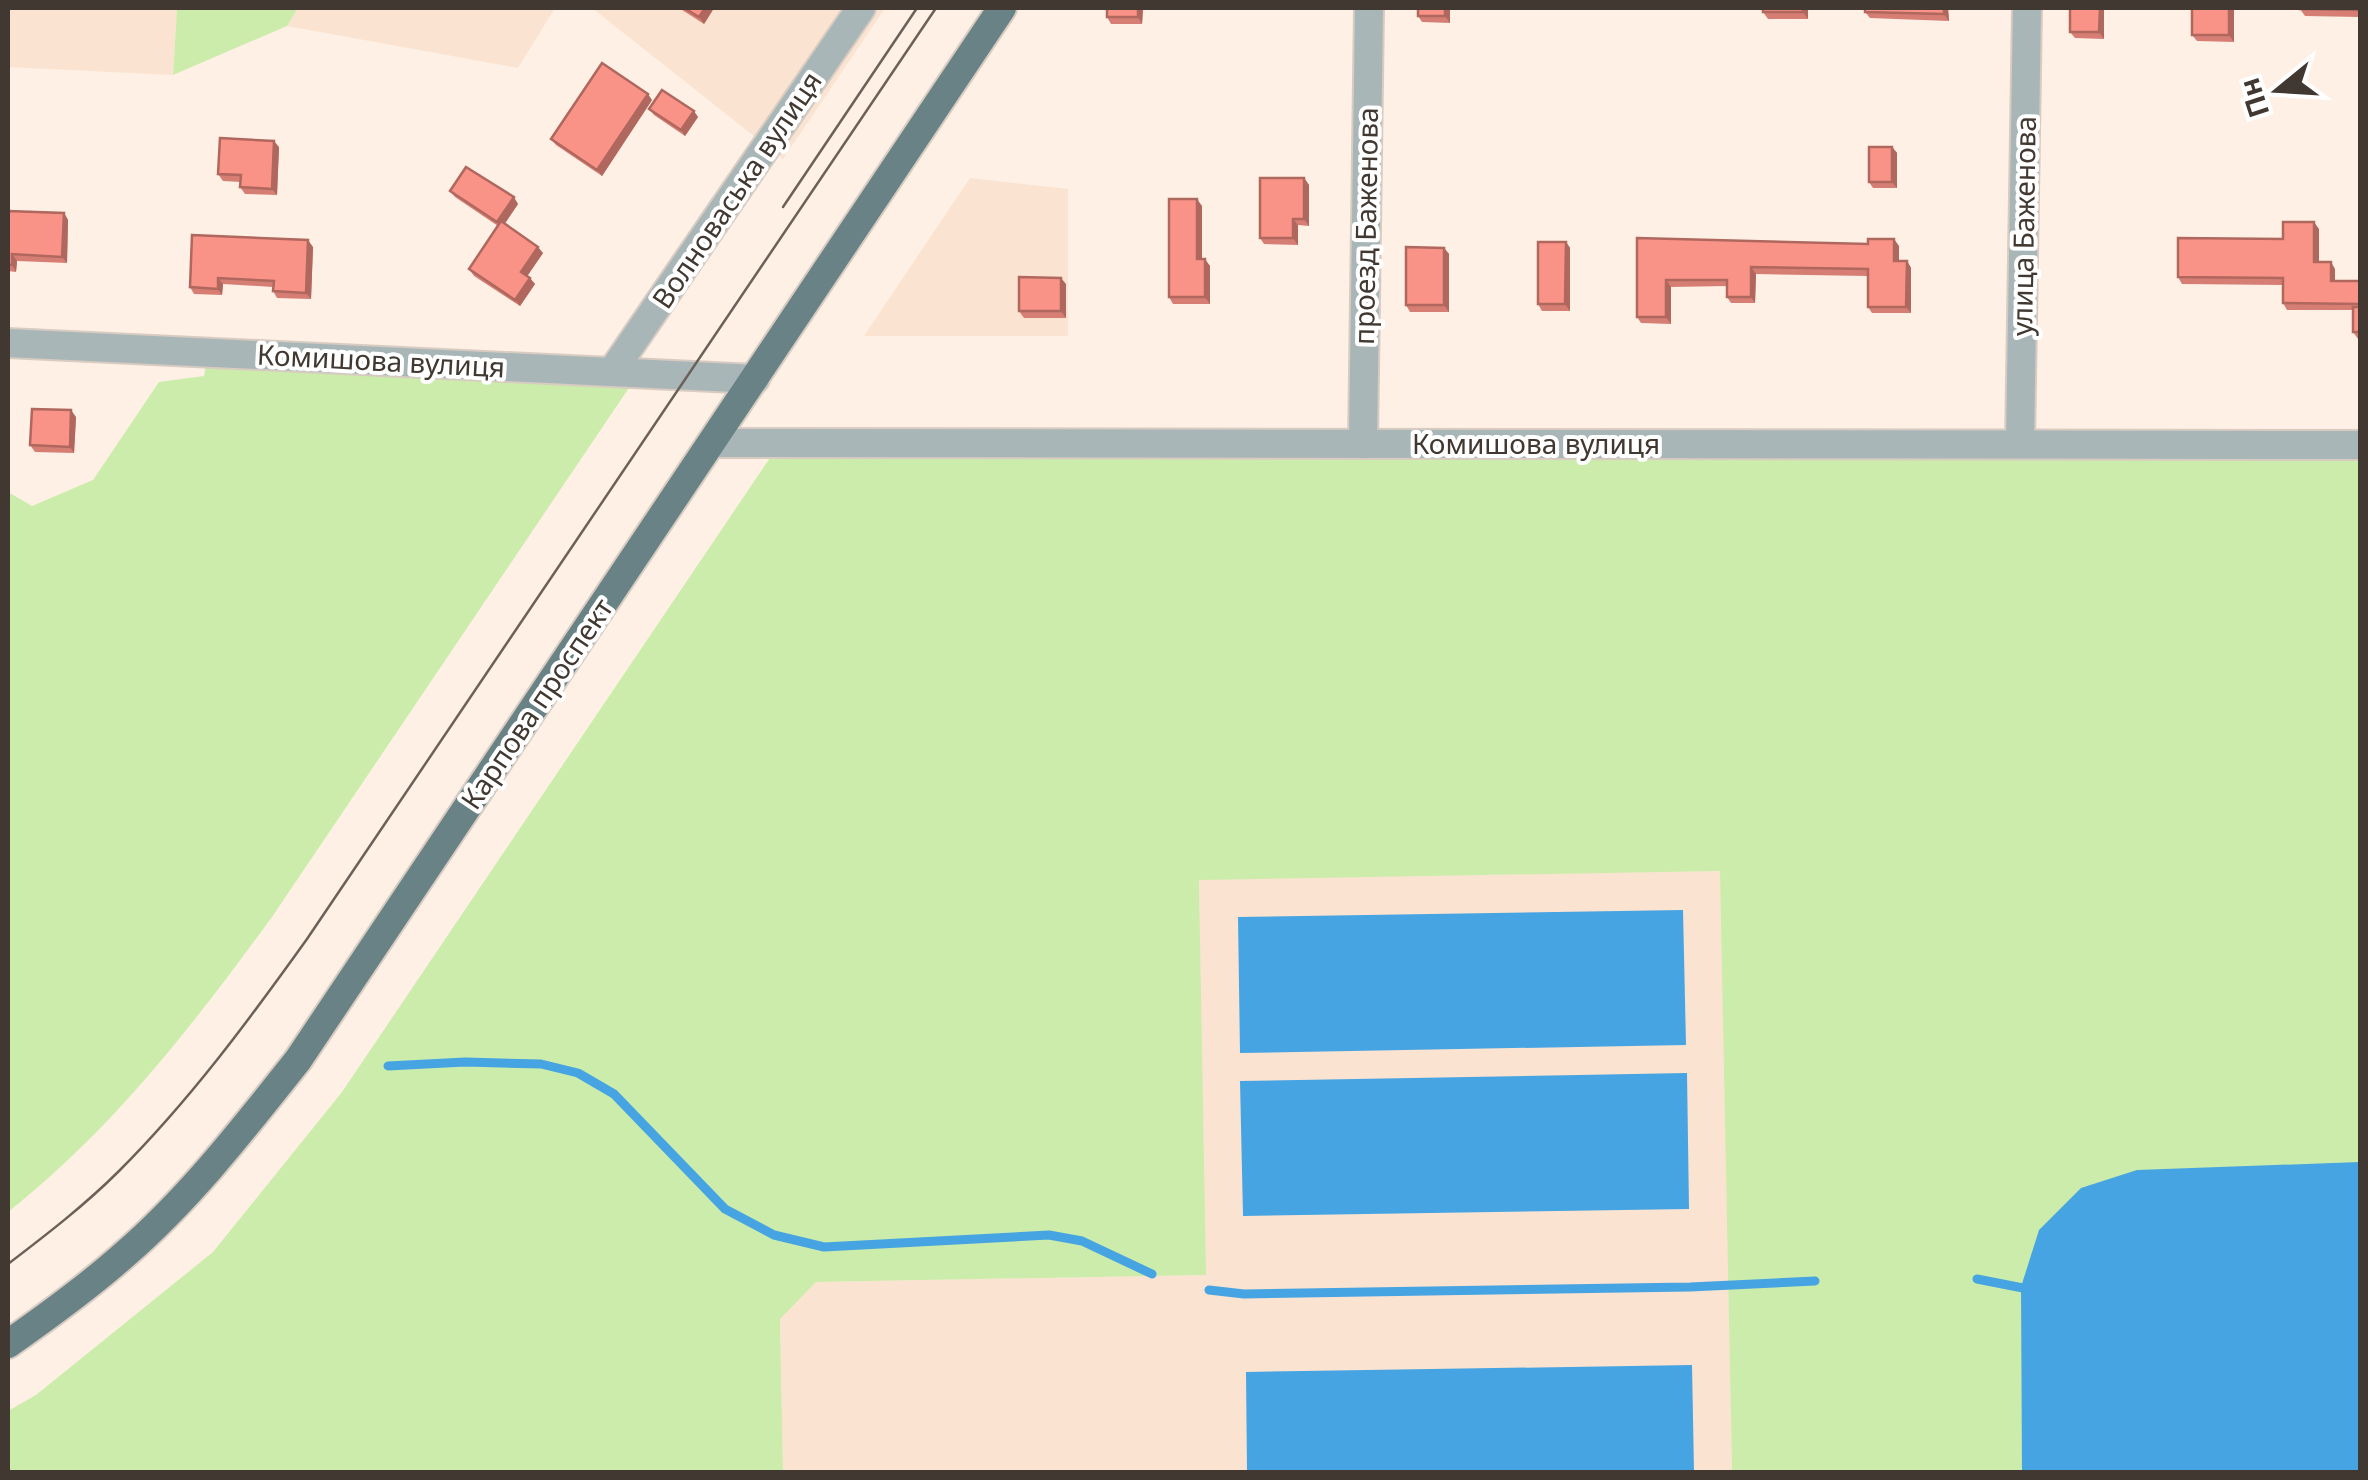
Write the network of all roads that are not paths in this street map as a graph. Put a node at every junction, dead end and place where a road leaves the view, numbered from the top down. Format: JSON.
{"nodes":[{"id":1,"x":862,"y":8,"type":"edge"},
{"id":2,"x":1002,"y":8,"type":"edge"},
{"id":3,"x":1369,"y":8,"type":"edge"},
{"id":4,"x":2028,"y":8,"type":"edge"},
{"id":5,"x":8,"y":344,"type":"edge"},
{"id":6,"x":612,"y":372,"type":"junction"},
{"id":7,"x":755,"y":379,"type":"junction"},
{"id":8,"x":712,"y":443,"type":"junction"},
{"id":9,"x":1364,"y":444,"type":"junction"},
{"id":10,"x":2020,"y":444,"type":"junction"},
{"id":11,"x":2360,"y":445,"type":"edge"},
{"id":12,"x":8,"y":1344,"type":"edge"}],
"edges":[{"from":1,"to":6,"type":"street","name":"Волноваська вулиця"},
{"from":2,"to":7,"type":"main road","name":"Карпова проспект"},
{"from":3,"to":9,"type":"street","name":"проезд Баженова"},
{"from":4,"to":10,"type":"street","name":"улица Баженова"},
{"from":5,"to":6,"type":"street","name":"Комишова вулиця"},
{"from":6,"to":7,"type":"street","name":"Комишова вулиця"},
{"from":7,"to":8,"type":"main road","name":"Карпова проспект"},
{"from":8,"to":9,"type":"street","name":"Комишова вулиця"},
{"from":8,"to":12,"type":"main road","name":"Карпова проспект"},
{"from":9,"to":10,"type":"street","name":"Комишова вулиця"},
{"from":10,"to":11,"type":"street","name":"Комишова вулиця"}]}
